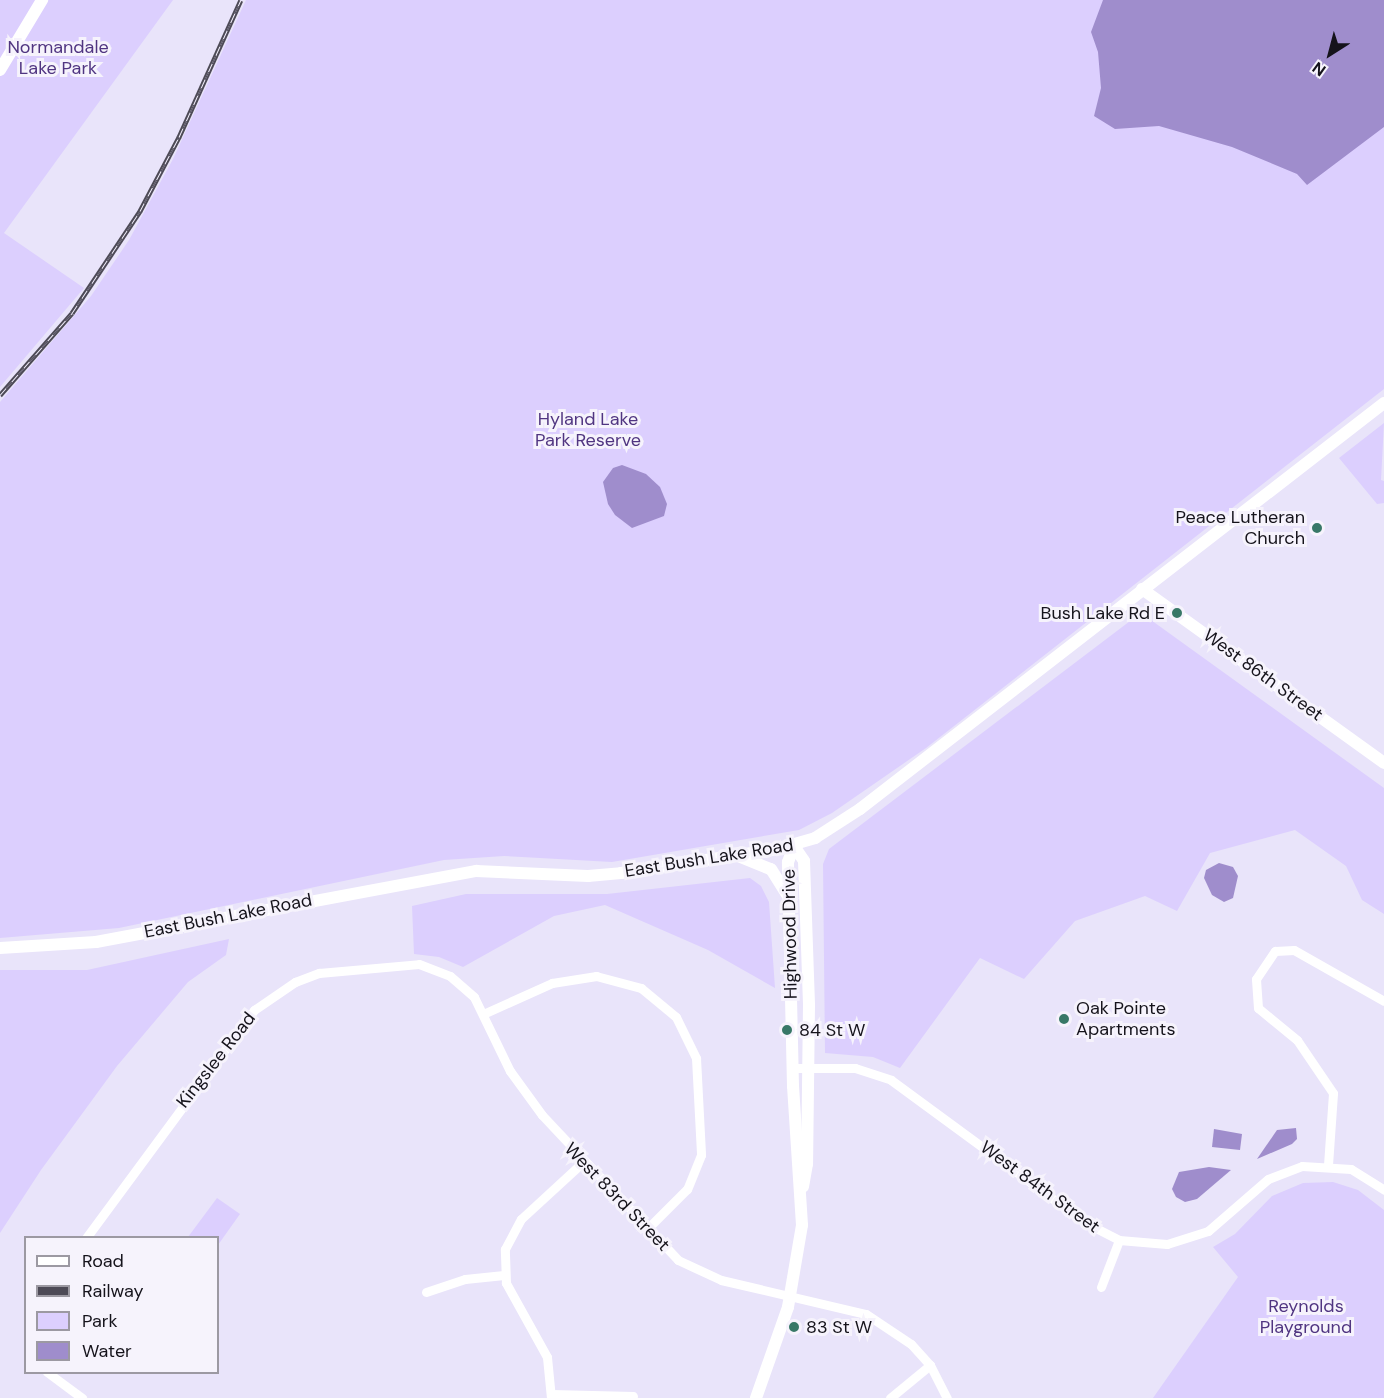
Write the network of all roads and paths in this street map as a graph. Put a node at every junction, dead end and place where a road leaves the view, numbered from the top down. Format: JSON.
{"nodes":[{"id":1,"x":42,"y":0,"type":"edge"},
{"id":2,"x":0,"y":70,"type":"edge"},
{"id":3,"x":1384,"y":403,"type":"edge"},
{"id":4,"x":1142,"y":589,"type":"junction"},
{"id":5,"x":1384,"y":762,"type":"edge"},
{"id":6,"x":794,"y":846,"type":"junction"},
{"id":7,"x":734,"y":854,"type":"junction"},
{"id":8,"x":789,"y":902,"type":"junction"},
{"id":9,"x":0,"y":948,"type":"edge"},
{"id":10,"x":436,"y":969,"type":"joint"},
{"id":11,"x":1384,"y":1001,"type":"edge"},
{"id":12,"x":483,"y":1014,"type":"junction"},
{"id":13,"x":793,"y":1068,"type":"junction"},
{"id":14,"x":809,"y":1068,"type":"junction"},
{"id":15,"x":583,"y":1162,"type":"junction"},
{"id":16,"x":1328,"y":1165,"type":"junction"},
{"id":17,"x":1384,"y":1190,"type":"edge"},
{"id":18,"x":802,"y":1191,"type":"junction"},
{"id":19,"x":646,"y":1230,"type":"junction"},
{"id":20,"x":87,"y":1236,"type":"edge"},
{"id":21,"x":1119,"y":1240,"type":"junction"},
{"id":22,"x":504,"y":1275,"type":"junction"},
{"id":23,"x":1101,"y":1287,"type":"dead end"},
{"id":24,"x":426,"y":1292,"type":"dead end"},
{"id":25,"x":790,"y":1296,"type":"junction"},
{"id":26,"x":930,"y":1365,"type":"junction"},
{"id":27,"x":50,"y":1374,"type":"edge"},
{"id":28,"x":551,"y":1396,"type":"edge"},
{"id":29,"x":633,"y":1396,"type":"dead end"},
{"id":30,"x":82,"y":1398,"type":"edge"},
{"id":31,"x":756,"y":1398,"type":"edge"},
{"id":32,"x":890,"y":1398,"type":"edge"},
{"id":33,"x":947,"y":1398,"type":"edge"}],
"edges":[{"from":1,"to":2,"type":"street"},
{"from":3,"to":4,"type":"street","name":"East Bush Lake Road"},
{"from":4,"to":5,"type":"street","name":"West 86th Street"},
{"from":4,"to":6,"type":"street","name":"East Bush Lake Road"},
{"from":6,"to":7,"type":"street","name":"East Bush Lake Road"},
{"from":6,"to":8,"type":"street","name":"Highwood Drive"},
{"from":6,"to":14,"type":"street","name":"Highwood Drive"},
{"from":7,"to":8,"type":"street"},
{"from":7,"to":9,"type":"street","name":"East Bush Lake Road"},
{"from":8,"to":13,"type":"street","name":"Highwood Drive"},
{"from":10,"to":12,"type":"street","name":"West 83rd Street"},
{"from":10,"to":20,"type":"street","name":"Kingslee Road"},
{"from":11,"to":16,"type":"street"},
{"from":12,"to":15,"type":"street","name":"West 83rd Street"},
{"from":12,"to":19,"type":"street"},
{"from":13,"to":14,"type":"street","name":"West 84th Street"},
{"from":13,"to":18,"type":"street","name":"Highwood Drive"},
{"from":14,"to":18,"type":"street","name":"Highwood Drive"},
{"from":14,"to":21,"type":"street","name":"West 84th Street"},
{"from":15,"to":19,"type":"street","name":"West 83rd Street"},
{"from":15,"to":22,"type":"street"},
{"from":16,"to":17,"type":"street","name":"West 84th Street"},
{"from":16,"to":21,"type":"street","name":"West 84th Street"},
{"from":18,"to":25,"type":"street","name":"Highwood Drive"},
{"from":19,"to":25,"type":"street","name":"West 83rd Street"},
{"from":21,"to":23,"type":"street"},
{"from":22,"to":24,"type":"street"},
{"from":22,"to":28,"type":"street"},
{"from":25,"to":26,"type":"street","name":"West 83rd Street"},
{"from":25,"to":31,"type":"street","name":"Highwood Drive"},
{"from":26,"to":32,"type":"street"},
{"from":26,"to":33,"type":"street","name":"West 83rd Street"},
{"from":27,"to":30,"type":"street"},
{"from":28,"to":29,"type":"street"}]}
